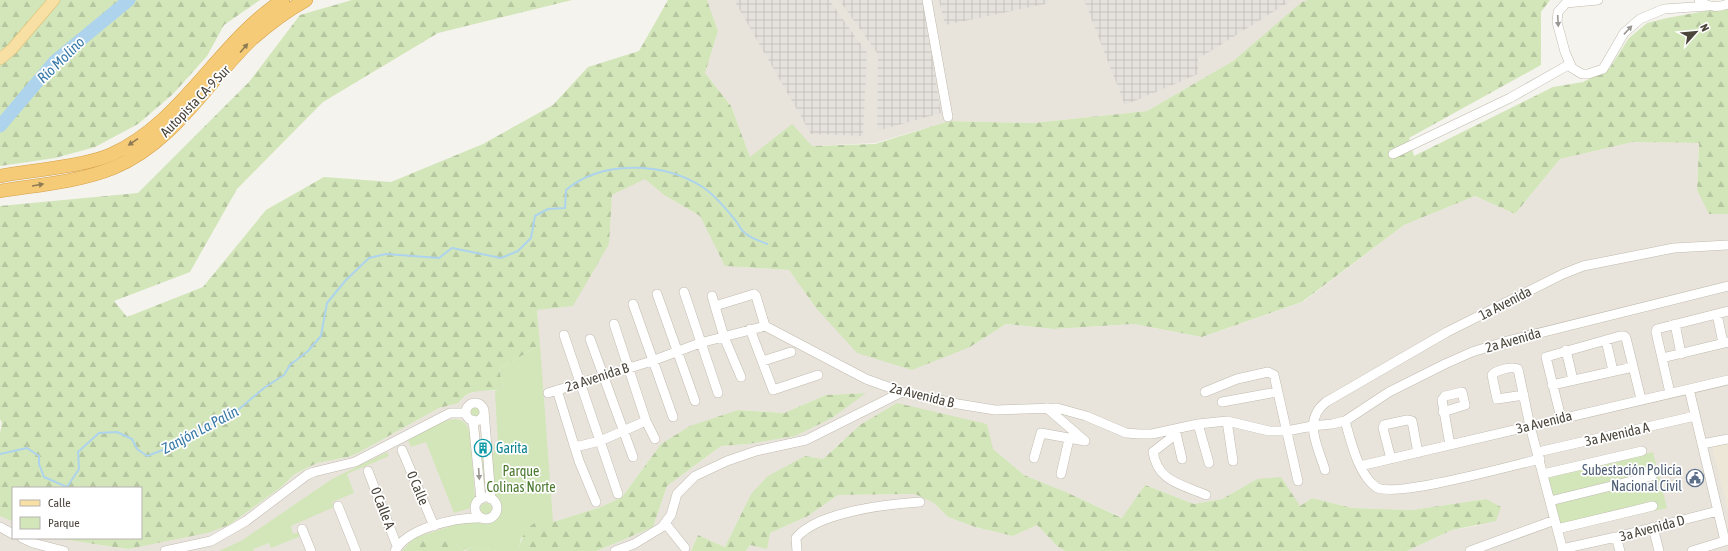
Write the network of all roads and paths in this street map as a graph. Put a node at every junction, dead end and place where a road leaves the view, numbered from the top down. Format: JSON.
{"nodes":[{"id":1,"x":54,"y":0,"type":"edge"},
{"id":2,"x":283,"y":0,"type":"edge"},
{"id":3,"x":306,"y":0,"type":"edge"},
{"id":4,"x":927,"y":0,"type":"edge"},
{"id":5,"x":1598,"y":0,"type":"edge"},
{"id":6,"x":1699,"y":0,"type":"edge"},
{"id":7,"x":1728,"y":4,"type":"edge"},
{"id":8,"x":1708,"y":6,"type":"junction"},
{"id":9,"x":0,"y":59,"type":"edge"},
{"id":10,"x":1570,"y":64,"type":"junction"},
{"id":11,"x":948,"y":117,"type":"dead end"},
{"id":12,"x":1393,"y":154,"type":"dead end"},
{"id":13,"x":0,"y":176,"type":"edge"},
{"id":14,"x":0,"y":191,"type":"edge"},
{"id":15,"x":1728,"y":245,"type":"edge"},
{"id":16,"x":1728,"y":286,"type":"edge"},
{"id":17,"x":684,"y":292,"type":"dead end"},
{"id":18,"x":657,"y":294,"type":"dead end"},
{"id":19,"x":712,"y":296,"type":"dead end"},
{"id":20,"x":633,"y":304,"type":"dead end"},
{"id":21,"x":715,"y":306,"type":"junction"},
{"id":22,"x":1728,"y":311,"type":"edge"},
{"id":23,"x":1717,"y":314,"type":"junction"},
{"id":24,"x":614,"y":324,"type":"dead end"},
{"id":25,"x":1675,"y":324,"type":"junction"},
{"id":26,"x":765,"y":326,"type":"junction"},
{"id":27,"x":750,"y":328,"type":"junction"},
{"id":28,"x":564,"y":335,"type":"dead end"},
{"id":29,"x":724,"y":337,"type":"junction"},
{"id":30,"x":590,"y":339,"type":"dead end"},
{"id":31,"x":1606,"y":340,"type":"junction"},
{"id":32,"x":700,"y":343,"type":"junction"},
{"id":33,"x":1726,"y":343,"type":"edge"},
{"id":34,"x":1566,"y":350,"type":"junction"},
{"id":35,"x":677,"y":352,"type":"junction"},
{"id":36,"x":791,"y":352,"type":"dead end"},
{"id":37,"x":1681,"y":354,"type":"junction"},
{"id":38,"x":1662,"y":358,"type":"junction"},
{"id":39,"x":652,"y":361,"type":"junction"},
{"id":40,"x":763,"y":361,"type":"junction"},
{"id":41,"x":628,"y":367,"type":"junction"},
{"id":42,"x":1633,"y":367,"type":"junction"},
{"id":43,"x":1613,"y":371,"type":"junction"},
{"id":44,"x":603,"y":375,"type":"junction"},
{"id":45,"x":818,"y":375,"type":"dead end"},
{"id":46,"x":741,"y":377,"type":"dead end"},
{"id":47,"x":1573,"y":380,"type":"junction"},
{"id":48,"x":1728,"y":380,"type":"edge"},
{"id":49,"x":580,"y":383,"type":"junction"},
{"id":50,"x":1552,"y":385,"type":"junction"},
{"id":51,"x":1689,"y":389,"type":"junction"},
{"id":52,"x":902,"y":392,"type":"junction"},
{"id":53,"x":1205,"y":392,"type":"dead end"},
{"id":54,"x":1277,"y":392,"type":"junction"},
{"id":55,"x":718,"y":393,"type":"dead end"},
{"id":56,"x":1670,"y":393,"type":"junction"},
{"id":57,"x":1524,"y":394,"type":"dead end"},
{"id":58,"x":1641,"y":399,"type":"junction"},
{"id":59,"x":695,"y":401,"type":"dead end"},
{"id":60,"x":1222,"y":402,"type":"dead end"},
{"id":61,"x":1047,"y":408,"type":"junction"},
{"id":62,"x":484,"y":410,"type":"junction"},
{"id":63,"x":1443,"y":412,"type":"dead end"},
{"id":64,"x":466,"y":413,"type":"junction"},
{"id":65,"x":1696,"y":416,"type":"junction"},
{"id":66,"x":673,"y":417,"type":"dead end"},
{"id":67,"x":1561,"y":418,"type":"junction"},
{"id":68,"x":473,"y":420,"type":"junction"},
{"id":69,"x":646,"y":421,"type":"junction"},
{"id":70,"x":1226,"y":421,"type":"junction"},
{"id":71,"x":1345,"y":421,"type":"junction"},
{"id":72,"x":1198,"y":424,"type":"junction"},
{"id":73,"x":1312,"y":426,"type":"junction"},
{"id":74,"x":1530,"y":426,"type":"junction"},
{"id":75,"x":1176,"y":431,"type":"junction"},
{"id":76,"x":1286,"y":431,"type":"junction"},
{"id":77,"x":624,"y":432,"type":"junction"},
{"id":78,"x":655,"y":438,"type":"dead end"},
{"id":79,"x":1069,"y":439,"type":"junction"},
{"id":80,"x":1728,"y":439,"type":"edge"},
{"id":81,"x":487,"y":440,"type":"junction"},
{"id":82,"x":476,"y":441,"type":"junction"},
{"id":83,"x":600,"y":441,"type":"junction"},
{"id":84,"x":1702,"y":444,"type":"junction"},
{"id":85,"x":1450,"y":446,"type":"junction"},
{"id":86,"x":575,"y":447,"type":"junction"},
{"id":87,"x":402,"y":450,"type":"dead end"},
{"id":88,"x":1642,"y":451,"type":"dead end"},
{"id":89,"x":1418,"y":453,"type":"junction"},
{"id":90,"x":1539,"y":456,"type":"junction"},
{"id":91,"x":633,"y":457,"type":"dead end"},
{"id":92,"x":1034,"y":458,"type":"dead end"},
{"id":93,"x":1182,"y":459,"type":"dead end"},
{"id":94,"x":1391,"y":459,"type":"junction"},
{"id":95,"x":1233,"y":461,"type":"dead end"},
{"id":96,"x":1209,"y":463,"type":"dead end"},
{"id":97,"x":1360,"y":466,"type":"junction"},
{"id":98,"x":1325,"y":470,"type":"dead end"},
{"id":99,"x":368,"y":471,"type":"dead end"},
{"id":100,"x":1061,"y":474,"type":"dead end"},
{"id":101,"x":1543,"y":474,"type":"junction"},
{"id":102,"x":1652,"y":476,"type":"dead end"},
{"id":103,"x":1298,"y":481,"type":"dead end"},
{"id":104,"x":618,"y":494,"type":"dead end"},
{"id":105,"x":1206,"y":495,"type":"dead end"},
{"id":106,"x":491,"y":499,"type":"junction"},
{"id":107,"x":1550,"y":501,"type":"junction"},
{"id":108,"x":478,"y":502,"type":"junction"},
{"id":109,"x":596,"y":502,"type":"dead end"},
{"id":110,"x":920,"y":502,"type":"dead end"},
{"id":111,"x":338,"y":506,"type":"dead end"},
{"id":112,"x":1653,"y":506,"type":"dead end"},
{"id":113,"x":1718,"y":511,"type":"junction"},
{"id":114,"x":463,"y":518,"type":"junction"},
{"id":115,"x":481,"y":518,"type":"junction"},
{"id":116,"x":665,"y":523,"type":"junction"},
{"id":117,"x":1556,"y":524,"type":"junction"},
{"id":118,"x":434,"y":526,"type":"junction"},
{"id":119,"x":0,"y":527,"type":"edge"},
{"id":120,"x":1653,"y":527,"type":"junction"},
{"id":121,"x":302,"y":529,"type":"dead end"},
{"id":122,"x":12,"y":533,"type":"edge"},
{"id":123,"x":1616,"y":537,"type":"junction"},
{"id":124,"x":24,"y":539,"type":"edge"},
{"id":125,"x":1727,"y":541,"type":"edge"},
{"id":126,"x":396,"y":548,"type":"edge"},
{"id":127,"x":685,"y":548,"type":"dead end"},
{"id":128,"x":1704,"y":549,"type":"edge"},
{"id":129,"x":1562,"y":550,"type":"edge"},
{"id":130,"x":64,"y":551,"type":"edge"},
{"id":131,"x":165,"y":551,"type":"edge"},
{"id":132,"x":312,"y":551,"type":"edge"},
{"id":133,"x":356,"y":551,"type":"edge"},
{"id":134,"x":615,"y":551,"type":"edge"},
{"id":135,"x":797,"y":551,"type":"edge"},
{"id":136,"x":1470,"y":551,"type":"edge"},
{"id":137,"x":1620,"y":551,"type":"edge"},
{"id":138,"x":1659,"y":551,"type":"edge"},
{"id":139,"x":1692,"y":551,"type":"edge"}],
"edges":[{"from":1,"to":9,"type":"main road"},
{"from":2,"to":13,"type":"highway","name":"Autopista CA-9 Sur","one_way":true},
{"from":14,"to":3,"type":"highway","name":"Autopista CA-9 Sur","one_way":true},
{"from":4,"to":11,"type":"street"},
{"from":5,"to":10,"type":"street","one_way":true},
{"from":6,"to":8,"type":"street"},
{"from":7,"to":8,"type":"street"},
{"from":10,"to":8,"type":"street","one_way":true},
{"from":10,"to":12,"type":"street"},
{"from":15,"to":73,"type":"street","name":"1a Avenida"},
{"from":16,"to":71,"type":"street","name":"2a Avenida"},
{"from":17,"to":32,"type":"street"},
{"from":18,"to":35,"type":"street"},
{"from":19,"to":21,"type":"street"},
{"from":20,"to":39,"type":"street"},
{"from":21,"to":26,"type":"street"},
{"from":21,"to":29,"type":"street"},
{"from":22,"to":23,"type":"street"},
{"from":23,"to":25,"type":"street"},
{"from":23,"to":33,"type":"street"},
{"from":24,"to":41,"type":"street"},
{"from":25,"to":37,"type":"street"},
{"from":25,"to":38,"type":"street"},
{"from":26,"to":27,"type":"street","name":"2a Avenida B"},
{"from":26,"to":52,"type":"street","name":"2a Avenida B"},
{"from":27,"to":29,"type":"street","name":"2a Avenida B"},
{"from":27,"to":40,"type":"street"},
{"from":28,"to":49,"type":"street"},
{"from":29,"to":32,"type":"street","name":"2a Avenida B"},
{"from":29,"to":46,"type":"street"},
{"from":30,"to":44,"type":"street"},
{"from":31,"to":34,"type":"street"},
{"from":31,"to":42,"type":"street"},
{"from":31,"to":43,"type":"street"},
{"from":32,"to":35,"type":"street","name":"2a Avenida B"},
{"from":32,"to":55,"type":"street"},
{"from":33,"to":37,"type":"street"},
{"from":34,"to":47,"type":"street"},
{"from":34,"to":50,"type":"street"},
{"from":35,"to":39,"type":"street","name":"2a Avenida B"},
{"from":35,"to":59,"type":"street"},
{"from":36,"to":40,"type":"street"},
{"from":37,"to":38,"type":"street"},
{"from":38,"to":56,"type":"street"},
{"from":39,"to":41,"type":"street","name":"2a Avenida B"},
{"from":39,"to":66,"type":"street"},
{"from":40,"to":45,"type":"street"},
{"from":41,"to":44,"type":"street","name":"2a Avenida B"},
{"from":41,"to":69,"type":"street"},
{"from":42,"to":43,"type":"street"},
{"from":42,"to":58,"type":"street"},
{"from":43,"to":47,"type":"street"},
{"from":44,"to":49,"type":"street","name":"2a Avenida B"},
{"from":44,"to":77,"type":"street"},
{"from":47,"to":50,"type":"street"},
{"from":48,"to":51,"type":"street","name":"3a Avenida"},
{"from":49,"to":83,"type":"street"},
{"from":49,"to":86,"type":"street","name":"2a Avenida B"},
{"from":50,"to":67,"type":"street"},
{"from":51,"to":56,"type":"street","name":"3a Avenida"},
{"from":51,"to":65,"type":"street"},
{"from":52,"to":61,"type":"street","name":"2a Avenida B"},
{"from":52,"to":116,"type":"street"},
{"from":53,"to":54,"type":"street"},
{"from":54,"to":60,"type":"street"},
{"from":54,"to":76,"type":"street"},
{"from":56,"to":58,"type":"street","name":"3a Avenida"},
{"from":57,"to":74,"type":"street"},
{"from":58,"to":67,"type":"street","name":"3a Avenida"},
{"from":61,"to":75,"type":"street","name":"2a Avenida B"},
{"from":61,"to":79,"type":"street"},
{"from":62,"to":64,"type":"street"},
{"from":62,"to":68,"type":"street"},
{"from":62,"to":81,"type":"street"},
{"from":63,"to":85,"type":"street"},
{"from":64,"to":68,"type":"street"},
{"from":64,"to":131,"type":"street"},
{"from":65,"to":84,"type":"street"},
{"from":65,"to":90,"type":"street","name":"3a Avenida A"},
{"from":67,"to":74,"type":"street","name":"3a Avenida"},
{"from":68,"to":82,"type":"street"},
{"from":69,"to":77,"type":"street"},
{"from":69,"to":78,"type":"street"},
{"from":70,"to":72,"type":"street","name":"2a Avenida B"},
{"from":70,"to":76,"type":"street","name":"2a Avenida B"},
{"from":70,"to":95,"type":"street"},
{"from":71,"to":73,"type":"street","name":"2a Avenida"},
{"from":71,"to":97,"type":"street"},
{"from":72,"to":75,"type":"street","name":"2a Avenida B"},
{"from":72,"to":96,"type":"street"},
{"from":73,"to":76,"type":"street","name":"2a Avenida B"},
{"from":73,"to":98,"type":"street"},
{"from":74,"to":85,"type":"street","name":"3a Avenida"},
{"from":74,"to":90,"type":"street"},
{"from":75,"to":93,"type":"street"},
{"from":75,"to":105,"type":"street"},
{"from":76,"to":103,"type":"street"},
{"from":77,"to":83,"type":"street"},
{"from":77,"to":91,"type":"street"},
{"from":79,"to":92,"type":"street"},
{"from":79,"to":100,"type":"street"},
{"from":80,"to":84,"type":"street"},
{"from":81,"to":82,"type":"street"},
{"from":81,"to":106,"type":"street"},
{"from":82,"to":108,"type":"street","one_way":true},
{"from":83,"to":86,"type":"street"},
{"from":83,"to":104,"type":"street"},
{"from":84,"to":113,"type":"street"},
{"from":85,"to":89,"type":"street","name":"3a Avenida"},
{"from":86,"to":109,"type":"street"},
{"from":87,"to":118,"type":"street","name":"0 Calle"},
{"from":88,"to":101,"type":"street"},
{"from":89,"to":94,"type":"street","name":"3a Avenida"},
{"from":89,"to":94,"type":"street"},
{"from":90,"to":97,"type":"street","name":"3a Avenida A"},
{"from":90,"to":101,"type":"street"},
{"from":94,"to":97,"type":"street","name":"3a Avenida"},
{"from":99,"to":126,"type":"street","name":"0 Calle A"},
{"from":101,"to":107,"type":"street"},
{"from":102,"to":107,"type":"street"},
{"from":106,"to":108,"type":"street"},
{"from":106,"to":115,"type":"street"},
{"from":107,"to":117,"type":"street"},
{"from":108,"to":114,"type":"street"},
{"from":108,"to":115,"type":"street"},
{"from":110,"to":135,"type":"street"},
{"from":111,"to":133,"type":"street"},
{"from":112,"to":117,"type":"street"},
{"from":113,"to":120,"type":"street","name":"3a Avenida D"},
{"from":113,"to":125,"type":"street"},
{"from":114,"to":115,"type":"street"},
{"from":114,"to":118,"type":"street"},
{"from":116,"to":127,"type":"street"},
{"from":116,"to":134,"type":"street"},
{"from":117,"to":129,"type":"street"},
{"from":117,"to":136,"type":"street"},
{"from":118,"to":126,"type":"street"},
{"from":119,"to":122,"type":"street"},
{"from":120,"to":123,"type":"street","name":"3a Avenida D"},
{"from":120,"to":138,"type":"street"},
{"from":121,"to":132,"type":"street"},
{"from":123,"to":129,"type":"street","name":"3a Avenida D"},
{"from":123,"to":137,"type":"street"},
{"from":124,"to":130,"type":"street"},
{"from":125,"to":128,"type":"street"},
{"from":128,"to":139,"type":"street"}]}
